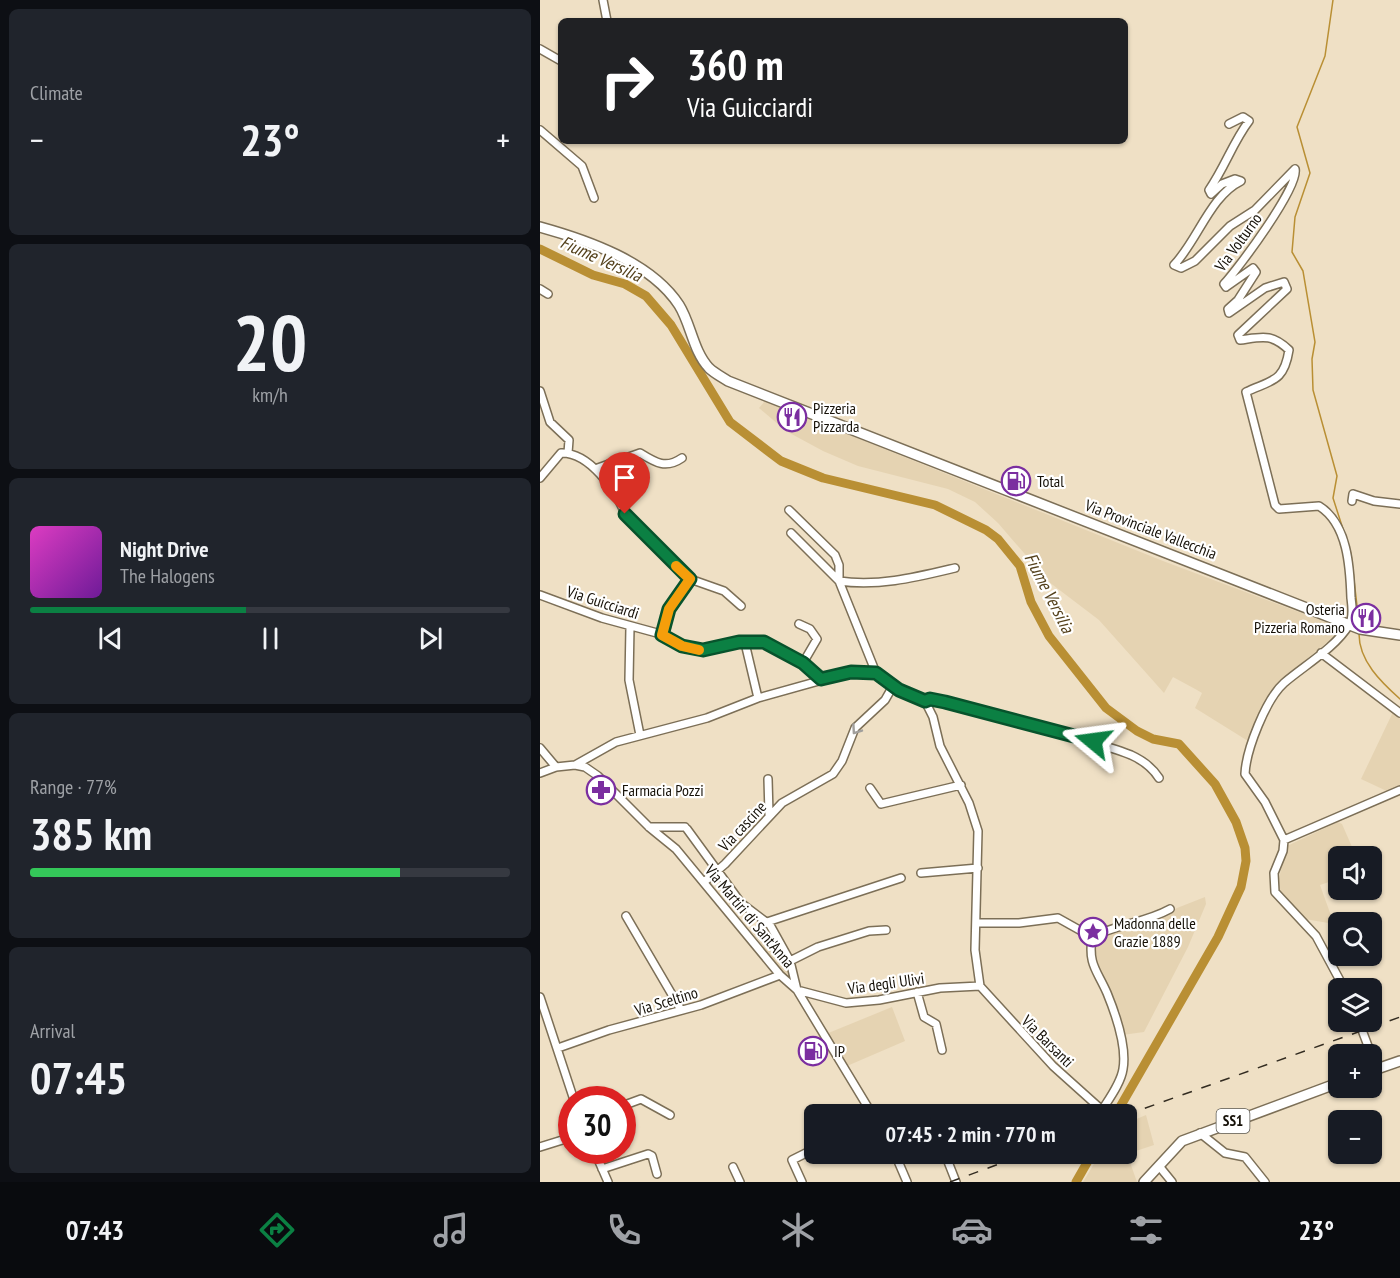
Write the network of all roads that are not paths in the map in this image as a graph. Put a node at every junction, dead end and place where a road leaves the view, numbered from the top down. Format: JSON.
{"nodes":[{"id":1,"x":603,"y":0,"type":"edge"},
{"id":2,"x":606,"y":18,"type":"edge"},
{"id":3,"x":540,"y":49,"type":"edge"},
{"id":4,"x":558,"y":60,"type":"edge"},
{"id":5,"x":1229,"y":124,"type":"dead end"},
{"id":6,"x":540,"y":130,"type":"edge"},
{"id":7,"x":594,"y":198,"type":"dead end"},
{"id":8,"x":540,"y":227,"type":"edge"},
{"id":9,"x":540,"y":289,"type":"edge"},
{"id":10,"x":548,"y":294,"type":"dead end"},
{"id":11,"x":540,"y":391,"type":"edge"},
{"id":12,"x":568,"y":453,"type":"junction"},
{"id":13,"x":682,"y":458,"type":"dead end"},
{"id":14,"x":595,"y":470,"type":"junction"},
{"id":15,"x":540,"y":478,"type":"edge"},
{"id":16,"x":1352,"y":501,"type":"dead end"},
{"id":17,"x":1400,"y":504,"type":"edge"},
{"id":18,"x":789,"y":510,"type":"dead end"},
{"id":19,"x":791,"y":533,"type":"dead end"},
{"id":20,"x":955,"y":568,"type":"dead end"},
{"id":21,"x":690,"y":579,"type":"junction"},
{"id":22,"x":838,"y":581,"type":"junction"},
{"id":23,"x":540,"y":595,"type":"edge"},
{"id":24,"x":741,"y":606,"type":"dead end"},
{"id":25,"x":800,"y":624,"type":"dead end"},
{"id":26,"x":1350,"y":625,"type":"junction"},
{"id":27,"x":630,"y":627,"type":"junction"},
{"id":28,"x":662,"y":635,"type":"junction"},
{"id":29,"x":1400,"y":635,"type":"edge"},
{"id":30,"x":745,"y":643,"type":"junction"},
{"id":31,"x":1321,"y":653,"type":"junction"},
{"id":32,"x":803,"y":663,"type":"junction"},
{"id":33,"x":876,"y":673,"type":"junction"},
{"id":34,"x":821,"y":679,"type":"junction"},
{"id":35,"x":893,"y":686,"type":"junction"},
{"id":36,"x":758,"y":698,"type":"junction"},
{"id":37,"x":925,"y":701,"type":"junction"},
{"id":38,"x":1400,"y":713,"type":"edge"},
{"id":39,"x":640,"y":735,"type":"junction"},
{"id":40,"x":540,"y":748,"type":"edge"},
{"id":41,"x":575,"y":765,"type":"junction"},
{"id":42,"x":556,"y":767,"type":"junction"},
{"id":43,"x":540,"y":773,"type":"edge"},
{"id":44,"x":1159,"y":778,"type":"dead end"},
{"id":45,"x":768,"y":779,"type":"dead end"},
{"id":46,"x":961,"y":785,"type":"junction"},
{"id":47,"x":870,"y":788,"type":"dead end"},
{"id":48,"x":1400,"y":790,"type":"edge"},
{"id":49,"x":770,"y":814,"type":"junction"},
{"id":50,"x":649,"y":827,"type":"junction"},
{"id":51,"x":1284,"y":840,"type":"junction"},
{"id":52,"x":978,"y":868,"type":"junction"},
{"id":53,"x":718,"y":869,"type":"junction"},
{"id":54,"x":921,"y":873,"type":"dead end"},
{"id":55,"x":901,"y":878,"type":"dead end"},
{"id":56,"x":704,"y":882,"type":"junction"},
{"id":57,"x":1170,"y":909,"type":"dead end"},
{"id":58,"x":626,"y":916,"type":"dead end"},
{"id":59,"x":767,"y":922,"type":"junction"},
{"id":60,"x":976,"y":923,"type":"junction"},
{"id":61,"x":886,"y":930,"type":"dead end"},
{"id":62,"x":1092,"y":937,"type":"junction"},
{"id":63,"x":790,"y":961,"type":"junction"},
{"id":64,"x":780,"y":975,"type":"junction"},
{"id":65,"x":1339,"y":978,"type":"edge"},
{"id":66,"x":980,"y":986,"type":"junction"},
{"id":67,"x":797,"y":990,"type":"junction"},
{"id":68,"x":917,"y":992,"type":"junction"},
{"id":69,"x":540,"y":997,"type":"edge"},
{"id":70,"x":681,"y":1010,"type":"junction"},
{"id":71,"x":558,"y":1048,"type":"junction"},
{"id":72,"x":942,"y":1050,"type":"dead end"},
{"id":73,"x":1400,"y":1061,"type":"edge"},
{"id":74,"x":1382,"y":1067,"type":"edge"},
{"id":75,"x":570,"y":1086,"type":"edge"},
{"id":76,"x":1328,"y":1087,"type":"edge"},
{"id":77,"x":636,"y":1101,"type":"edge"},
{"id":78,"x":867,"y":1104,"type":"edge"},
{"id":79,"x":670,"y":1115,"type":"dead end"},
{"id":80,"x":1200,"y":1133,"type":"junction"},
{"id":81,"x":558,"y":1141,"type":"edge"},
{"id":82,"x":540,"y":1147,"type":"edge"},
{"id":83,"x":804,"y":1154,"type":"edge"},
{"id":84,"x":600,"y":1164,"type":"edge"},
{"id":85,"x":899,"y":1164,"type":"edge"},
{"id":86,"x":949,"y":1164,"type":"edge"},
{"id":87,"x":1159,"y":1166,"type":"junction"},
{"id":88,"x":733,"y":1167,"type":"dead end"},
{"id":89,"x":602,"y":1169,"type":"junction"},
{"id":90,"x":657,"y":1174,"type":"dead end"},
{"id":91,"x":608,"y":1182,"type":"edge"},
{"id":92,"x":741,"y":1182,"type":"edge"},
{"id":93,"x":802,"y":1182,"type":"edge"},
{"id":94,"x":907,"y":1182,"type":"edge"},
{"id":95,"x":956,"y":1182,"type":"edge"},
{"id":96,"x":1144,"y":1182,"type":"edge"},
{"id":97,"x":1172,"y":1182,"type":"edge"},
{"id":98,"x":1265,"y":1182,"type":"edge"}],
"edges":[{"from":1,"to":2,"type":"street"},
{"from":3,"to":4,"type":"street"},
{"from":5,"to":26,"type":"street","name":"Via Volturno"},
{"from":6,"to":7,"type":"street"},
{"from":8,"to":26,"type":"main road","name":"Via Provinciale Vallecchia"},
{"from":9,"to":10,"type":"street"},
{"from":11,"to":12,"type":"street"},
{"from":12,"to":14,"type":"street"},
{"from":12,"to":15,"type":"street"},
{"from":13,"to":14,"type":"street"},
{"from":14,"to":21,"type":"street"},
{"from":16,"to":17,"type":"street"},
{"from":18,"to":22,"type":"street"},
{"from":19,"to":22,"type":"street"},
{"from":20,"to":22,"type":"street"},
{"from":21,"to":24,"type":"street"},
{"from":21,"to":28,"type":"street"},
{"from":22,"to":33,"type":"street"},
{"from":23,"to":27,"type":"street","name":"Via Guicciardi"},
{"from":25,"to":32,"type":"street"},
{"from":26,"to":29,"type":"main road","name":"Via Provinciale Vallecchia"},
{"from":26,"to":31,"type":"street"},
{"from":27,"to":28,"type":"street","name":"Via Guicciardi"},
{"from":27,"to":39,"type":"street"},
{"from":28,"to":30,"type":"street","name":"Via Guicciardi"},
{"from":30,"to":32,"type":"street","name":"Via Guicciardi"},
{"from":30,"to":36,"type":"street"},
{"from":31,"to":38,"type":"street"},
{"from":31,"to":51,"type":"street"},
{"from":32,"to":34,"type":"street","name":"Via Guicciardi"},
{"from":33,"to":34,"type":"street"},
{"from":33,"to":35,"type":"street"},
{"from":34,"to":36,"type":"street"},
{"from":35,"to":37,"type":"street"},
{"from":35,"to":49,"type":"street","name":"Via cascine","one_way":true},
{"from":36,"to":39,"type":"street"},
{"from":37,"to":44,"type":"street"},
{"from":37,"to":46,"type":"street"},
{"from":39,"to":41,"type":"street"},
{"from":40,"to":42,"type":"street"},
{"from":41,"to":42,"type":"street"},
{"from":41,"to":50,"type":"street","name":"Via Martiri di Sant'Anna"},
{"from":42,"to":43,"type":"street"},
{"from":45,"to":49,"type":"street"},
{"from":46,"to":47,"type":"street"},
{"from":46,"to":52,"type":"street"},
{"from":48,"to":51,"type":"street"},
{"from":49,"to":53,"type":"street","name":"Via cascine"},
{"from":50,"to":53,"type":"street"},
{"from":50,"to":56,"type":"street","name":"Via Martiri di Sant'Anna"},
{"from":51,"to":65,"type":"street"},
{"from":52,"to":54,"type":"street"},
{"from":52,"to":60,"type":"street"},
{"from":53,"to":56,"type":"street","name":"Via cascine"},
{"from":53,"to":59,"type":"street"},
{"from":55,"to":59,"type":"street"},
{"from":56,"to":64,"type":"street","name":"Via Martiri di Sant'Anna"},
{"from":57,"to":62,"type":"street"},
{"from":58,"to":70,"type":"street"},
{"from":59,"to":63,"type":"street"},
{"from":60,"to":62,"type":"street"},
{"from":60,"to":66,"type":"street"},
{"from":61,"to":63,"type":"street"},
{"from":62,"to":66,"type":"street","name":"Via Barsanti"},
{"from":63,"to":67,"type":"street"},
{"from":64,"to":67,"type":"street","name":"Via Martiri di Sant'Anna"},
{"from":64,"to":70,"type":"street","name":"Via Sceltino"},
{"from":66,"to":68,"type":"street","name":"Via degli Ulivi"},
{"from":67,"to":68,"type":"street","name":"Via degli Ulivi"},
{"from":67,"to":78,"type":"street","name":"Via Martiri di Sant'Anna"},
{"from":68,"to":72,"type":"street"},
{"from":69,"to":71,"type":"street"},
{"from":70,"to":71,"type":"street","name":"Via Sceltino"},
{"from":71,"to":75,"type":"street"},
{"from":73,"to":74,"type":"main road"},
{"from":76,"to":80,"type":"main road","number":"SS1"},
{"from":77,"to":79,"type":"street"},
{"from":80,"to":87,"type":"main road","number":"SS1"},
{"from":80,"to":98,"type":"street"},
{"from":81,"to":82,"type":"street"},
{"from":83,"to":93,"type":"street"},
{"from":84,"to":89,"type":"street"},
{"from":85,"to":94,"type":"street"},
{"from":86,"to":95,"type":"street"},
{"from":87,"to":96,"type":"main road","number":"SS1"},
{"from":87,"to":97,"type":"street"},
{"from":88,"to":92,"type":"street"},
{"from":89,"to":90,"type":"street"},
{"from":89,"to":91,"type":"street"}]}
